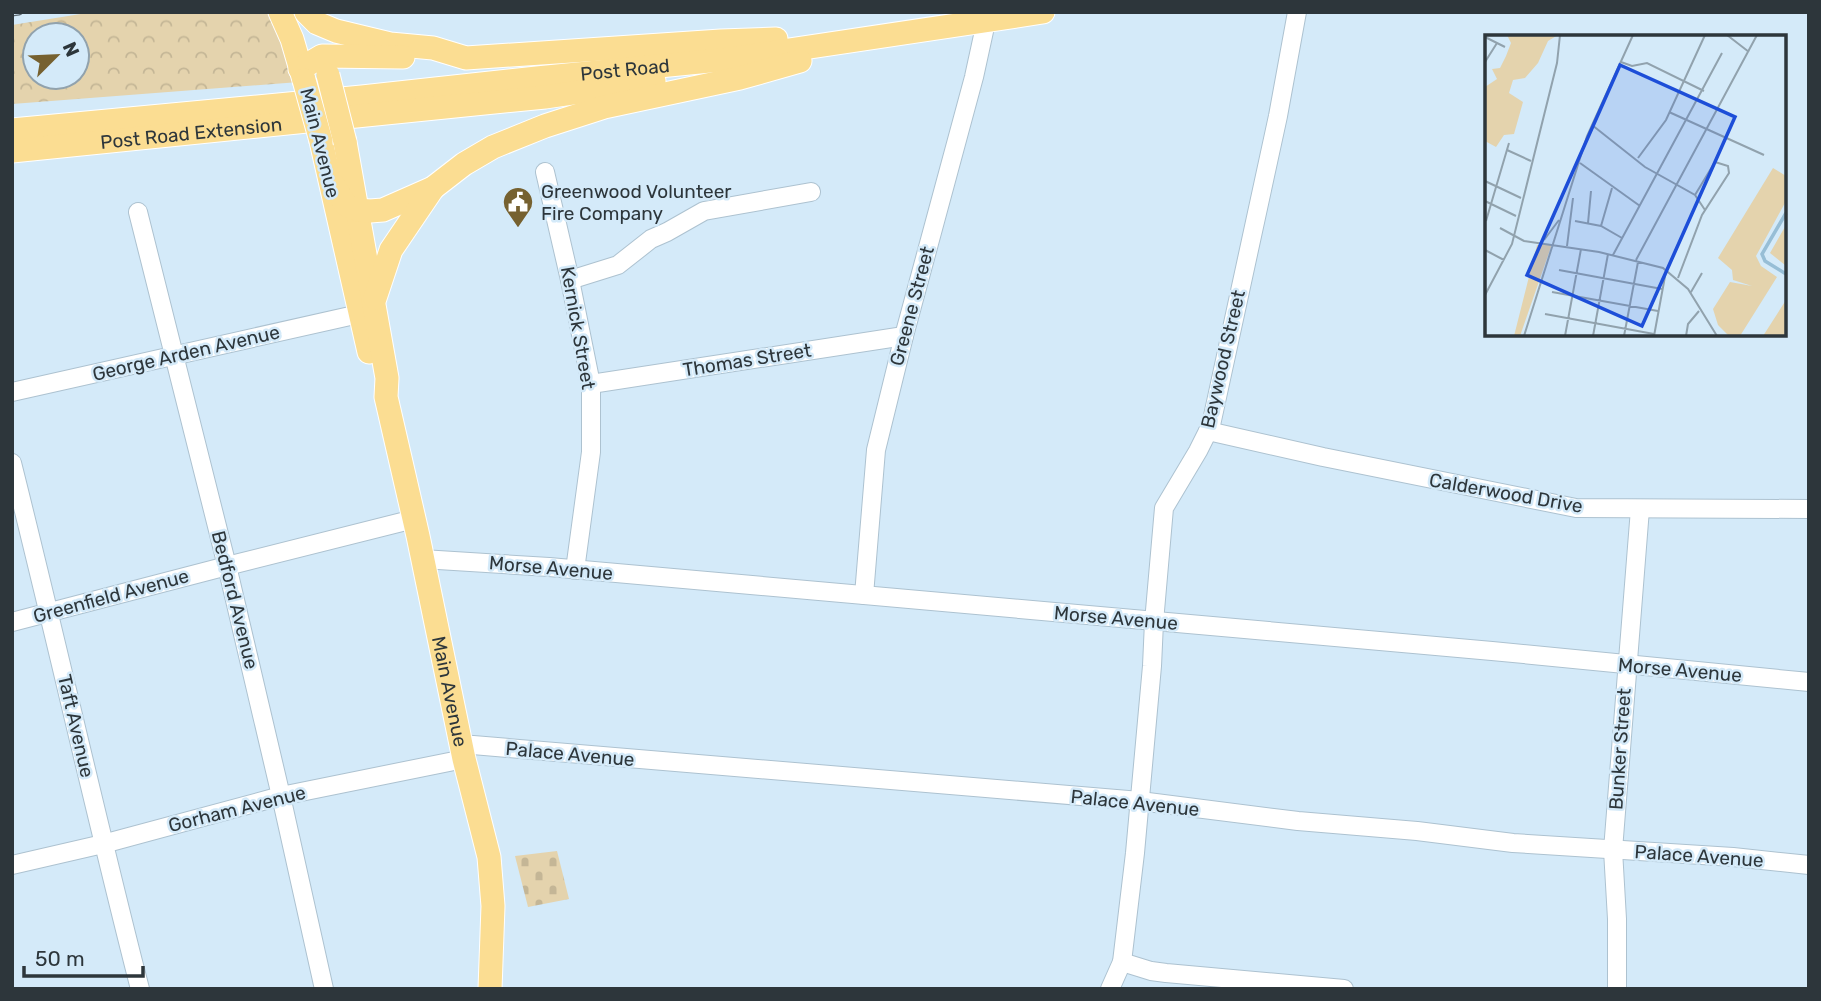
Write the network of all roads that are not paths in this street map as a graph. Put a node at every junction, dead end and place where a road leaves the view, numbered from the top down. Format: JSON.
{"nodes":[{"id":1,"x":280,"y":12,"type":"edge"},
{"id":2,"x":305,"y":12,"type":"edge"},
{"id":3,"x":1043,"y":12,"type":"edge"},
{"id":4,"x":1297,"y":12,"type":"edge"},
{"id":5,"x":985,"y":22,"type":"junction"},
{"id":6,"x":887,"y":35,"type":"junction"},
{"id":7,"x":466,"y":58,"type":"junction"},
{"id":8,"x":325,"y":66,"type":"junction"},
{"id":9,"x":302,"y":74,"type":"junction"},
{"id":10,"x":367,"y":106,"type":"junction"},
{"id":11,"x":12,"y":130,"type":"edge"},
{"id":12,"x":12,"y":151,"type":"edge"},
{"id":13,"x":545,"y":172,"type":"dead end"},
{"id":14,"x":331,"y":181,"type":"junction"},
{"id":15,"x":433,"y":188,"type":"junction"},
{"id":16,"x":811,"y":192,"type":"dead end"},
{"id":17,"x":358,"y":210,"type":"junction"},
{"id":18,"x":138,"y":212,"type":"dead end"},
{"id":19,"x":570,"y":280,"type":"junction"},
{"id":20,"x":367,"y":307,"type":"junction"},
{"id":21,"x":904,"y":336,"type":"junction"},
{"id":22,"x":175,"y":356,"type":"junction"},
{"id":23,"x":591,"y":384,"type":"junction"},
{"id":24,"x":12,"y":392,"type":"edge"},
{"id":25,"x":1208,"y":431,"type":"junction"},
{"id":26,"x":12,"y":463,"type":"edge"},
{"id":27,"x":1640,"y":509,"type":"junction"},
{"id":28,"x":1809,"y":509,"type":"edge"},
{"id":29,"x":414,"y":519,"type":"junction"},
{"id":30,"x":422,"y":559,"type":"junction"},
{"id":31,"x":227,"y":566,"type":"junction"},
{"id":32,"x":575,"y":570,"type":"junction"},
{"id":33,"x":864,"y":595,"type":"junction"},
{"id":34,"x":50,"y":611,"type":"junction"},
{"id":35,"x":12,"y":622,"type":"edge"},
{"id":36,"x":1154,"y":622,"type":"junction"},
{"id":37,"x":1627,"y":665,"type":"junction"},
{"id":38,"x":1809,"y":682,"type":"edge"},
{"id":39,"x":463,"y":752,"type":"junction"},
{"id":40,"x":282,"y":796,"type":"junction"},
{"id":41,"x":1140,"y":801,"type":"junction"},
{"id":42,"x":103,"y":844,"type":"junction"},
{"id":43,"x":1612,"y":850,"type":"junction"},
{"id":44,"x":12,"y":865,"type":"edge"},
{"id":45,"x":1809,"y":865,"type":"edge"},
{"id":46,"x":1122,"y":962,"type":"junction"},
{"id":47,"x":139,"y":989,"type":"edge"},
{"id":48,"x":324,"y":989,"type":"edge"},
{"id":49,"x":490,"y":989,"type":"edge"},
{"id":50,"x":1110,"y":989,"type":"edge"},
{"id":51,"x":1344,"y":989,"type":"edge"},
{"id":52,"x":1617,"y":989,"type":"edge"}],
"edges":[{"from":1,"to":9,"type":"main road","name":"Main Avenue"},
{"from":2,"to":7,"type":"main road"},
{"from":2,"to":8,"type":"main road","name":"Main Avenue"},
{"from":3,"to":5,"type":"main road","name":"Post Road"},
{"from":4,"to":25,"type":"street","name":"Baywood Street"},
{"from":5,"to":6,"type":"main road","name":"Post Road"},
{"from":5,"to":21,"type":"street","name":"Greene Street"},
{"from":6,"to":7,"type":"main road"},
{"from":6,"to":10,"type":"main road","name":"Post Road"},
{"from":6,"to":15,"type":"main road"},
{"from":7,"to":8,"type":"main road"},
{"from":8,"to":9,"type":"main road"},
{"from":8,"to":17,"type":"main road","name":"Main Avenue","bridge":true},
{"from":9,"to":14,"type":"main road","name":"Main Avenue","bridge":true},
{"from":10,"to":11,"type":"main road","name":"Post Road Extension"},
{"from":10,"to":12,"type":"main road","name":"Post Road Extension"},
{"from":13,"to":19,"type":"street","name":"Kernick Street"},
{"from":14,"to":17,"type":"main road"},
{"from":14,"to":20,"type":"main road","name":"Main Avenue"},
{"from":15,"to":17,"type":"main road"},
{"from":15,"to":20,"type":"main road"},
{"from":16,"to":19,"type":"street"},
{"from":17,"to":20,"type":"main road","name":"Main Avenue"},
{"from":18,"to":22,"type":"street","name":"Bedford Avenue"},
{"from":19,"to":23,"type":"street","name":"Kernick Street"},
{"from":20,"to":22,"type":"street","name":"George Arden Avenue"},
{"from":20,"to":29,"type":"main road","name":"Main Avenue"},
{"from":21,"to":23,"type":"street","name":"Thomas Street"},
{"from":21,"to":33,"type":"street","name":"Greene Street"},
{"from":22,"to":24,"type":"street","name":"George Arden Avenue"},
{"from":22,"to":31,"type":"street","name":"Bedford Avenue"},
{"from":23,"to":32,"type":"street","name":"Kernick Street"},
{"from":25,"to":27,"type":"street","name":"Calderwood Drive"},
{"from":25,"to":36,"type":"street","name":"Baywood Street"},
{"from":26,"to":34,"type":"street","name":"Taft Avenue"},
{"from":27,"to":28,"type":"street","name":"Calderwood Drive"},
{"from":27,"to":37,"type":"street","name":"Bunker Street"},
{"from":29,"to":30,"type":"main road","name":"Main Avenue"},
{"from":29,"to":31,"type":"street","name":"Greenfield Avenue"},
{"from":30,"to":32,"type":"street","name":"Morse Avenue"},
{"from":30,"to":39,"type":"main road","name":"Main Avenue"},
{"from":31,"to":34,"type":"street","name":"Greenfield Avenue"},
{"from":31,"to":40,"type":"street","name":"Bedford Avenue"},
{"from":32,"to":33,"type":"street","name":"Morse Avenue"},
{"from":33,"to":36,"type":"street","name":"Morse Avenue"},
{"from":34,"to":35,"type":"street","name":"Greenfield Avenue"},
{"from":34,"to":42,"type":"street","name":"Taft Avenue"},
{"from":36,"to":37,"type":"street","name":"Morse Avenue"},
{"from":36,"to":41,"type":"street","name":"Baywood Street"},
{"from":37,"to":38,"type":"street","name":"Morse Avenue"},
{"from":37,"to":43,"type":"street","name":"Bunker Street"},
{"from":39,"to":40,"type":"street","name":"Gorham Avenue"},
{"from":39,"to":41,"type":"street","name":"Palace Avenue"},
{"from":39,"to":49,"type":"main road","name":"Main Avenue"},
{"from":40,"to":42,"type":"street","name":"Gorham Avenue"},
{"from":40,"to":48,"type":"street","name":"Bedford Avenue"},
{"from":41,"to":43,"type":"street","name":"Palace Avenue"},
{"from":41,"to":46,"type":"street","name":"Baywood Street"},
{"from":42,"to":44,"type":"street","name":"Gorham Avenue"},
{"from":42,"to":47,"type":"street","name":"Taft Avenue"},
{"from":43,"to":45,"type":"street","name":"Palace Avenue"},
{"from":43,"to":52,"type":"street","name":"Bunker Street"},
{"from":46,"to":50,"type":"street","name":"Baywood Street"},
{"from":46,"to":51,"type":"street"}]}
